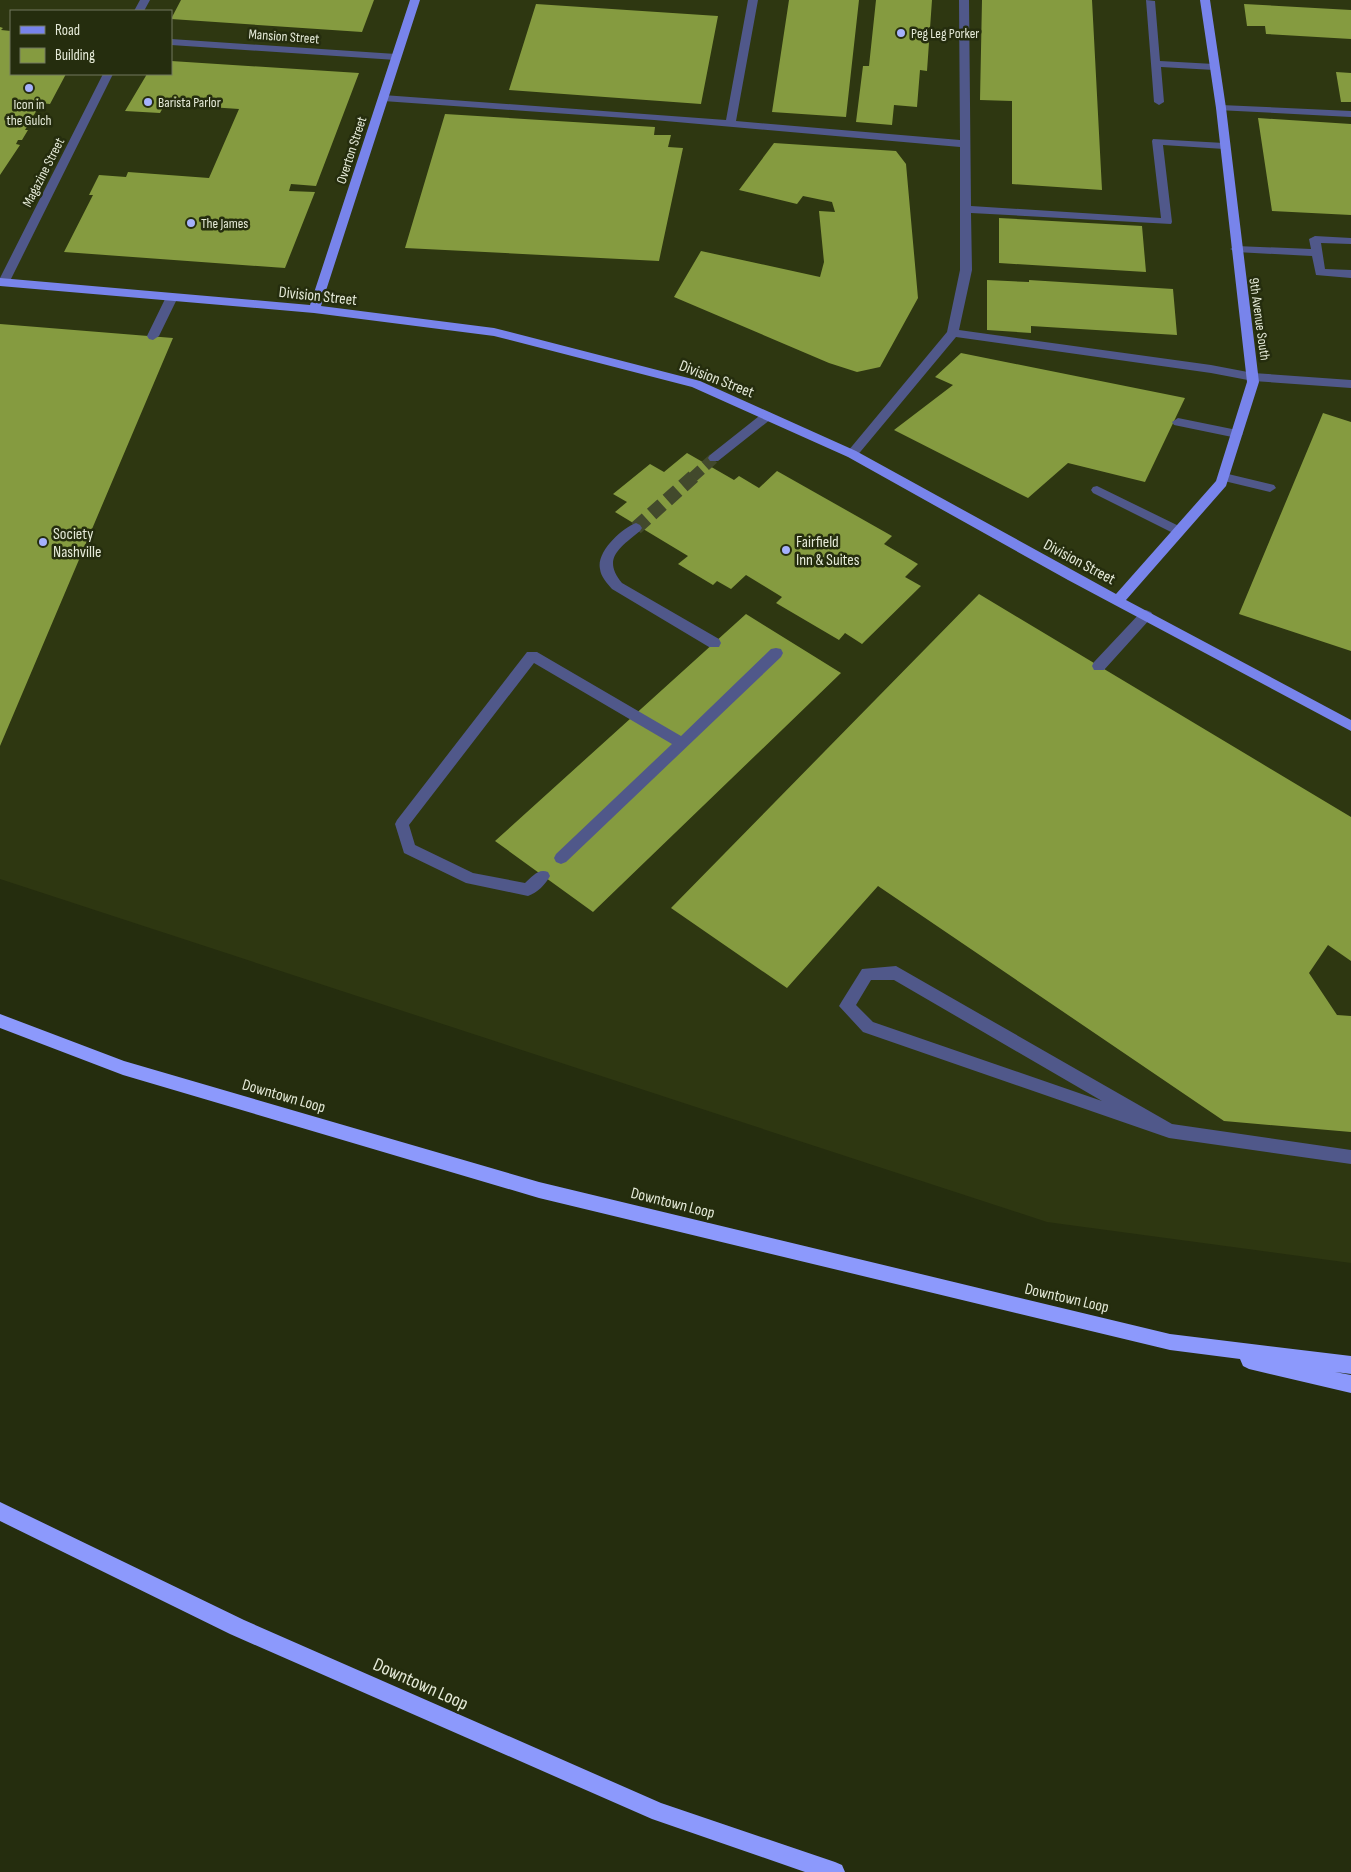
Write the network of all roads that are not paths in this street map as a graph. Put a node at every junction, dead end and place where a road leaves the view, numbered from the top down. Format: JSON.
{"nodes":[{"id":1,"x":415,"y":0,"type":"edge"},
{"id":2,"x":753,"y":0,"type":"edge"},
{"id":3,"x":964,"y":0,"type":"edge"},
{"id":4,"x":1205,"y":0,"type":"edge"},
{"id":5,"x":1150,"y":1,"type":"edge"},
{"id":6,"x":172,"y":42,"type":"edge"},
{"id":7,"x":396,"y":57,"type":"junction"},
{"id":8,"x":1156,"y":64,"type":"junction"},
{"id":9,"x":1214,"y":66,"type":"junction"},
{"id":10,"x":107,"y":75,"type":"edge"},
{"id":11,"x":383,"y":98,"type":"junction"},
{"id":12,"x":1159,"y":102,"type":"dead end"},
{"id":13,"x":1221,"y":108,"type":"junction"},
{"id":14,"x":1351,"y":114,"type":"edge"},
{"id":15,"x":730,"y":124,"type":"junction"},
{"id":16,"x":966,"y":144,"type":"junction"},
{"id":17,"x":1224,"y":146,"type":"junction"},
{"id":18,"x":966,"y":209,"type":"junction"},
{"id":19,"x":1351,"y":241,"type":"edge"},
{"id":20,"x":1236,"y":249,"type":"junction"},
{"id":21,"x":1317,"y":253,"type":"junction"},
{"id":22,"x":1351,"y":274,"type":"edge"},
{"id":23,"x":2,"y":282,"type":"edge"},
{"id":24,"x":172,"y":297,"type":"junction"},
{"id":25,"x":314,"y":310,"type":"junction"},
{"id":26,"x":953,"y":333,"type":"junction"},
{"id":27,"x":153,"y":336,"type":"dead end"},
{"id":28,"x":1253,"y":377,"type":"junction"},
{"id":29,"x":1351,"y":384,"type":"edge"},
{"id":30,"x":767,"y":416,"type":"junction"},
{"id":31,"x":1178,"y":422,"type":"dead end"},
{"id":32,"x":1237,"y":434,"type":"junction"},
{"id":33,"x":852,"y":454,"type":"junction"},
{"id":34,"x":714,"y":458,"type":"tunnel mouth"},
{"id":35,"x":1224,"y":477,"type":"junction"},
{"id":36,"x":1270,"y":488,"type":"dead end"},
{"id":37,"x":1097,"y":490,"type":"dead end"},
{"id":38,"x":636,"y":528,"type":"tunnel mouth"},
{"id":39,"x":1180,"y":531,"type":"junction"},
{"id":40,"x":1118,"y":600,"type":"junction"},
{"id":41,"x":1146,"y":615,"type":"junction"},
{"id":42,"x":714,"y":643,"type":"dead end"},
{"id":43,"x":776,"y":653,"type":"dead end"},
{"id":44,"x":1099,"y":666,"type":"dead end"},
{"id":45,"x":1351,"y":726,"type":"edge"},
{"id":46,"x":682,"y":743,"type":"junction"},
{"id":47,"x":561,"y":858,"type":"dead end"},
{"id":48,"x":543,"y":876,"type":"dead end"},
{"id":49,"x":0,"y":1021,"type":"edge"},
{"id":50,"x":1170,"y":1131,"type":"junction"},
{"id":51,"x":1351,"y":1157,"type":"edge"},
{"id":52,"x":1170,"y":1342,"type":"junction"},
{"id":53,"x":1351,"y":1364,"type":"edge"},
{"id":54,"x":1351,"y":1384,"type":"edge"},
{"id":55,"x":0,"y":1511,"type":"edge"},
{"id":56,"x":835,"y":1872,"type":"edge"}],
"edges":[{"from":1,"to":7,"type":"main road","name":"Overton Street"},
{"from":2,"to":15,"type":"street"},
{"from":3,"to":16,"type":"street"},
{"from":4,"to":9,"type":"main road","name":"9th Avenue South"},
{"from":5,"to":8,"type":"street"},
{"from":6,"to":7,"type":"street","name":"Mansion Street"},
{"from":7,"to":11,"type":"main road","name":"Overton Street"},
{"from":8,"to":9,"type":"street"},
{"from":8,"to":12,"type":"street"},
{"from":9,"to":13,"type":"main road","name":"9th Avenue South"},
{"from":10,"to":23,"type":"street","name":"Magazine Street"},
{"from":11,"to":15,"type":"street"},
{"from":11,"to":25,"type":"main road","name":"Overton Street"},
{"from":13,"to":14,"type":"street"},
{"from":13,"to":17,"type":"main road","name":"9th Avenue South"},
{"from":15,"to":16,"type":"street"},
{"from":16,"to":18,"type":"street"},
{"from":17,"to":18,"type":"street"},
{"from":17,"to":20,"type":"main road","name":"9th Avenue South"},
{"from":18,"to":26,"type":"street"},
{"from":19,"to":21,"type":"street"},
{"from":20,"to":21,"type":"street"},
{"from":20,"to":28,"type":"main road","name":"9th Avenue South"},
{"from":21,"to":22,"type":"street"},
{"from":23,"to":24,"type":"main road","name":"Division Street"},
{"from":24,"to":25,"type":"main road","name":"Division Street"},
{"from":24,"to":27,"type":"street"},
{"from":25,"to":30,"type":"main road","name":"Division Street"},
{"from":26,"to":28,"type":"street"},
{"from":26,"to":33,"type":"street"},
{"from":28,"to":29,"type":"street"},
{"from":28,"to":32,"type":"main road","name":"9th Avenue South"},
{"from":30,"to":33,"type":"main road","name":"Division Street"},
{"from":30,"to":34,"type":"street"},
{"from":31,"to":32,"type":"street"},
{"from":32,"to":35,"type":"main road","name":"9th Avenue South"},
{"from":33,"to":40,"type":"main road","name":"Division Street"},
{"from":35,"to":36,"type":"street"},
{"from":35,"to":39,"type":"main road","name":"9th Avenue South"},
{"from":37,"to":39,"type":"street"},
{"from":38,"to":42,"type":"street"},
{"from":39,"to":40,"type":"main road","name":"9th Avenue South"},
{"from":40,"to":41,"type":"main road","name":"Division Street"},
{"from":41,"to":44,"type":"street"},
{"from":41,"to":45,"type":"main road","name":"Division Street"},
{"from":43,"to":46,"type":"street"},
{"from":46,"to":47,"type":"street"},
{"from":46,"to":48,"type":"street"},
{"from":49,"to":52,"type":"highway","name":"Downtown Loop"},
{"from":50,"to":50,"type":"street"},
{"from":50,"to":51,"type":"street"},
{"from":52,"to":53,"type":"highway","name":"Downtown Loop"},
{"from":52,"to":54,"type":"highway"},
{"from":55,"to":56,"type":"highway","name":"Downtown Loop"}]}
